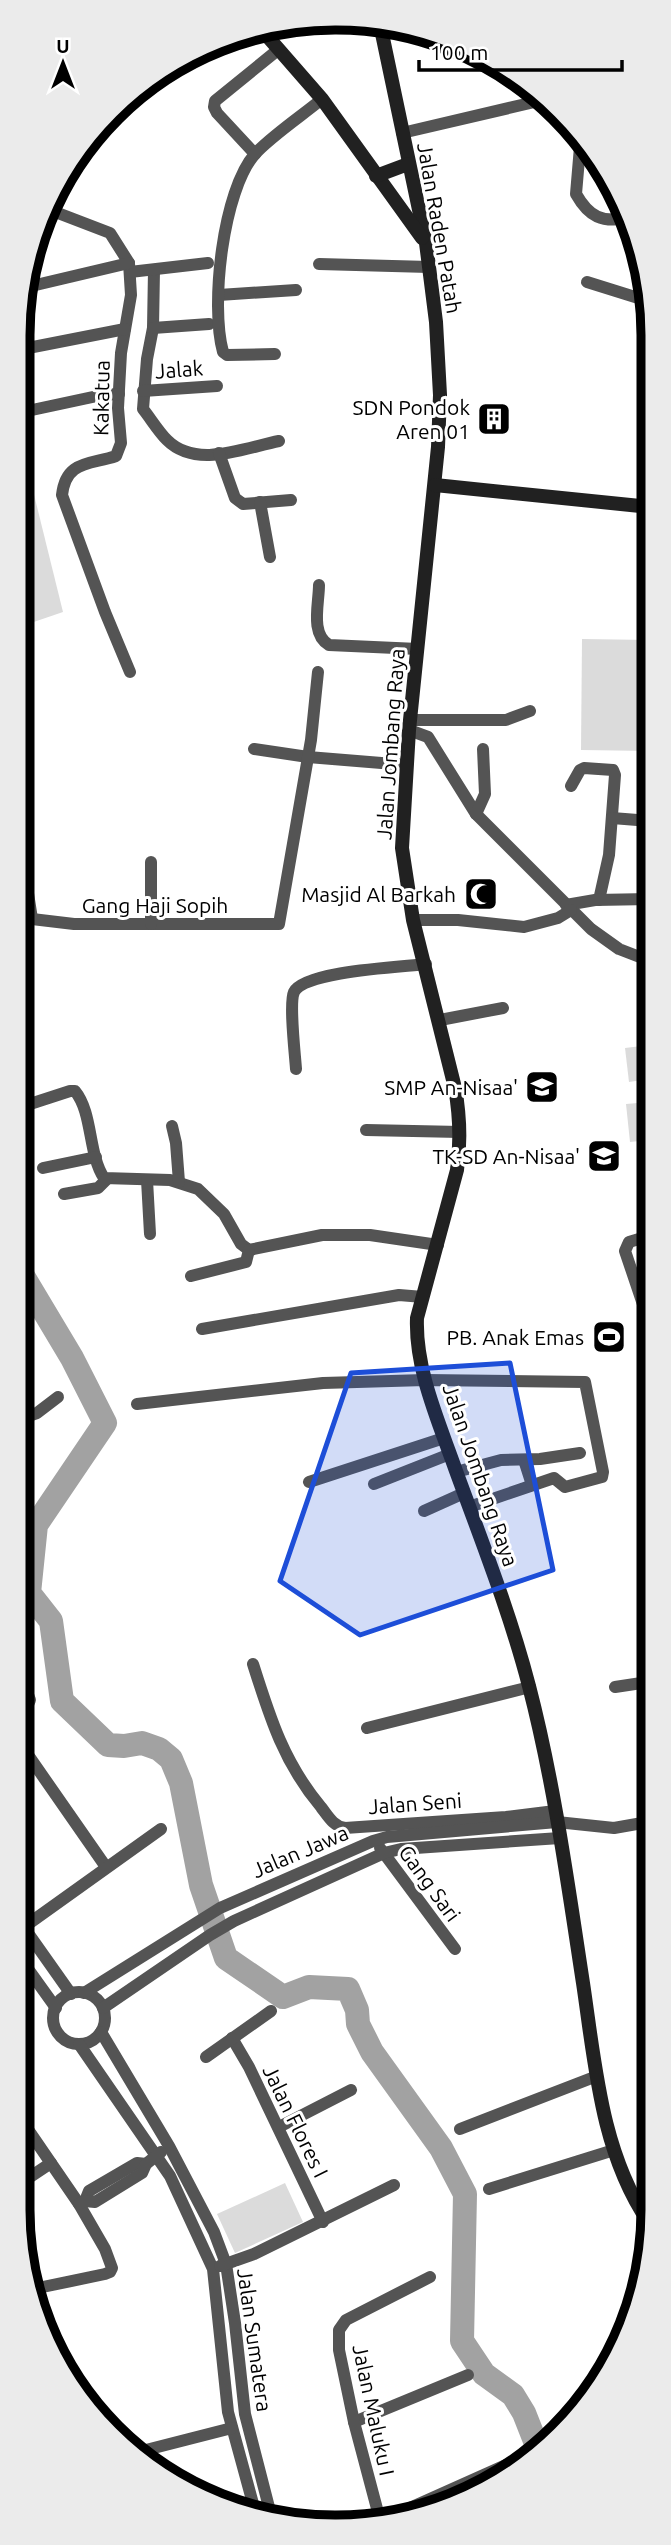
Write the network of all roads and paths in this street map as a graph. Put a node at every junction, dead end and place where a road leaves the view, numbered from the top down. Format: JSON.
{"nodes":[{"id":1,"x":382,"y":33,"type":"edge"},
{"id":2,"x":269,"y":37,"type":"edge"},
{"id":3,"x":279,"y":49,"type":"junction"},
{"id":4,"x":322,"y":99,"type":"junction"},
{"id":5,"x":533,"y":102,"type":"edge"},
{"id":6,"x":402,"y":134,"type":"junction"},
{"id":7,"x":579,"y":150,"type":"edge"},
{"id":8,"x":255,"y":154,"type":"junction"},
{"id":9,"x":408,"y":164,"type":"junction"},
{"id":10,"x":376,"y":176,"type":"junction"},
{"id":11,"x":56,"y":212,"type":"edge"},
{"id":12,"x":619,"y":220,"type":"edge"},
{"id":13,"x":426,"y":243,"type":"junction"},
{"id":14,"x":208,"y":263,"type":"dead end"},
{"id":15,"x":319,"y":264,"type":"dead end"},
{"id":16,"x":429,"y":268,"type":"junction"},
{"id":17,"x":139,"y":269,"type":"junction"},
{"id":18,"x":587,"y":282,"type":"dead end"},
{"id":19,"x":34,"y":286,"type":"edge"},
{"id":20,"x":296,"y":290,"type":"dead end"},
{"id":21,"x":219,"y":295,"type":"junction"},
{"id":22,"x":639,"y":298,"type":"edge"},
{"id":23,"x":209,"y":324,"type":"dead end"},
{"id":24,"x":153,"y":328,"type":"junction"},
{"id":25,"x":125,"y":329,"type":"junction"},
{"id":26,"x":30,"y":348,"type":"edge"},
{"id":27,"x":275,"y":354,"type":"dead end"},
{"id":28,"x":217,"y":386,"type":"dead end"},
{"id":29,"x":143,"y":391,"type":"junction"},
{"id":30,"x":119,"y":394,"type":"junction"},
{"id":31,"x":131,"y":408,"type":"junction"},
{"id":32,"x":30,"y":410,"type":"edge"},
{"id":33,"x":279,"y":441,"type":"dead end"},
{"id":34,"x":219,"y":453,"type":"junction"},
{"id":35,"x":436,"y":485,"type":"junction"},
{"id":36,"x":291,"y":499,"type":"dead end"},
{"id":37,"x":260,"y":502,"type":"junction"},
{"id":38,"x":641,"y":506,"type":"edge"},
{"id":39,"x":271,"y":558,"type":"dead end"},
{"id":40,"x":319,"y":584,"type":"dead end"},
{"id":41,"x":418,"y":649,"type":"junction"},
{"id":42,"x":130,"y":672,"type":"dead end"},
{"id":43,"x":318,"y":672,"type":"dead end"},
{"id":44,"x":530,"y":711,"type":"dead end"},
{"id":45,"x":409,"y":725,"type":"junction"},
{"id":46,"x":254,"y":749,"type":"dead end"},
{"id":47,"x":482,"y":749,"type":"dead end"},
{"id":48,"x":308,"y":757,"type":"junction"},
{"id":49,"x":406,"y":765,"type":"junction"},
{"id":50,"x":571,"y":786,"type":"dead end"},
{"id":51,"x":477,"y":814,"type":"junction"},
{"id":52,"x":612,"y":818,"type":"junction"},
{"id":53,"x":641,"y":820,"type":"edge"},
{"id":54,"x":151,"y":862,"type":"dead end"},
{"id":55,"x":641,"y":899,"type":"edge"},
{"id":56,"x":599,"y":900,"type":"junction"},
{"id":57,"x":569,"y":908,"type":"junction"},
{"id":58,"x":413,"y":920,"type":"junction"},
{"id":59,"x":30,"y":923,"type":"edge"},
{"id":60,"x":151,"y":924,"type":"junction"},
{"id":61,"x":641,"y":958,"type":"edge"},
{"id":62,"x":426,"y":964,"type":"junction"},
{"id":63,"x":503,"y":1008,"type":"dead end"},
{"id":64,"x":440,"y":1020,"type":"junction"},
{"id":65,"x":296,"y":1069,"type":"dead end"},
{"id":66,"x":30,"y":1104,"type":"edge"},
{"id":67,"x":172,"y":1126,"type":"dead end"},
{"id":68,"x":366,"y":1130,"type":"dead end"},
{"id":69,"x":460,"y":1132,"type":"junction"},
{"id":70,"x":96,"y":1157,"type":"junction"},
{"id":71,"x":43,"y":1168,"type":"dead end"},
{"id":72,"x":107,"y":1179,"type":"junction"},
{"id":73,"x":147,"y":1180,"type":"junction"},
{"id":74,"x":179,"y":1182,"type":"junction"},
{"id":75,"x":64,"y":1194,"type":"dead end"},
{"id":76,"x":150,"y":1234,"type":"dead end"},
{"id":77,"x":641,"y":1238,"type":"edge"},
{"id":78,"x":438,"y":1245,"type":"junction"},
{"id":79,"x":249,"y":1250,"type":"junction"},
{"id":80,"x":191,"y":1276,"type":"dead end"},
{"id":81,"x":422,"y":1297,"type":"junction"},
{"id":82,"x":641,"y":1298,"type":"edge"},
{"id":83,"x":202,"y":1329,"type":"dead end"},
{"id":84,"x":425,"y":1380,"type":"junction"},
{"id":85,"x":58,"y":1396,"type":"dead end"},
{"id":86,"x":136,"y":1404,"type":"dead end"},
{"id":87,"x":30,"y":1415,"type":"edge"},
{"id":88,"x":444,"y":1437,"type":"junction"},
{"id":89,"x":580,"y":1453,"type":"dead end"},
{"id":90,"x":450,"y":1454,"type":"junction"},
{"id":91,"x":524,"y":1460,"type":"junction"},
{"id":92,"x":456,"y":1472,"type":"junction"},
{"id":93,"x":309,"y":1482,"type":"dead end"},
{"id":94,"x":374,"y":1484,"type":"dead end"},
{"id":95,"x":532,"y":1485,"type":"junction"},
{"id":96,"x":467,"y":1500,"type":"junction"},
{"id":97,"x":424,"y":1511,"type":"dead end"},
{"id":98,"x":253,"y":1664,"type":"dead end"},
{"id":99,"x":641,"y":1683,"type":"edge"},
{"id":100,"x":530,"y":1687,"type":"junction"},
{"id":101,"x":615,"y":1687,"type":"dead end"},
{"id":102,"x":367,"y":1728,"type":"dead end"},
{"id":103,"x":30,"y":1758,"type":"edge"},
{"id":104,"x":556,"y":1816,"type":"junction"},
{"id":105,"x":641,"y":1823,"type":"edge"},
{"id":106,"x":161,"y":1829,"type":"dead end"},
{"id":107,"x":560,"y":1838,"type":"junction"},
{"id":108,"x":373,"y":1840,"type":"junction"},
{"id":109,"x":384,"y":1853,"type":"junction"},
{"id":110,"x":106,"y":1867,"type":"junction"},
{"id":111,"x":225,"y":1905,"type":"junction"},
{"id":112,"x":30,"y":1917,"type":"edge"},
{"id":113,"x":236,"y":1920,"type":"junction"},
{"id":114,"x":30,"y":1934,"type":"edge"},
{"id":115,"x":455,"y":1950,"type":"dead end"},
{"id":116,"x":30,"y":1972,"type":"edge"},
{"id":117,"x":78,"y":1994,"type":"junction"},
{"id":118,"x":55,"y":2008,"type":"junction"},
{"id":119,"x":103,"y":2008,"type":"junction"},
{"id":120,"x":271,"y":2011,"type":"dead end"},
{"id":121,"x":101,"y":2032,"type":"junction"},
{"id":122,"x":232,"y":2038,"type":"junction"},
{"id":123,"x":79,"y":2044,"type":"junction"},
{"id":124,"x":206,"y":2057,"type":"dead end"},
{"id":125,"x":597,"y":2076,"type":"junction"},
{"id":126,"x":351,"y":2090,"type":"dead end"},
{"id":127,"x":279,"y":2127,"type":"junction"},
{"id":128,"x":460,"y":2129,"type":"dead end"},
{"id":129,"x":30,"y":2132,"type":"edge"},
{"id":130,"x":169,"y":2146,"type":"junction"},
{"id":131,"x":614,"y":2150,"type":"junction"},
{"id":132,"x":151,"y":2160,"type":"junction"},
{"id":133,"x":51,"y":2162,"type":"junction"},
{"id":134,"x":30,"y":2177,"type":"edge"},
{"id":135,"x":394,"y":2185,"type":"dead end"},
{"id":136,"x":489,"y":2189,"type":"dead end"},
{"id":137,"x":82,"y":2203,"type":"junction"},
{"id":138,"x":641,"y":2210,"type":"edge"},
{"id":139,"x":323,"y":2222,"type":"junction"},
{"id":140,"x":220,"y":2267,"type":"junction"},
{"id":141,"x":430,"y":2277,"type":"dead end"},
{"id":142,"x":40,"y":2287,"type":"edge"},
{"id":143,"x":468,"y":2375,"type":"dead end"},
{"id":144,"x":354,"y":2422,"type":"junction"},
{"id":145,"x":232,"y":2428,"type":"junction"},
{"id":146,"x":147,"y":2450,"type":"edge"},
{"id":147,"x":495,"y":2470,"type":"edge"},
{"id":148,"x":250,"y":2503,"type":"edge"},
{"id":149,"x":415,"y":2505,"type":"edge"},
{"id":150,"x":269,"y":2508,"type":"edge"},
{"id":151,"x":379,"y":2512,"type":"edge"}],
"edges":[{"from":1,"to":6,"type":"main road","name":"Jalan Raden Patah"},
{"from":2,"to":3,"type":"main road"},
{"from":3,"to":4,"type":"main road"},
{"from":3,"to":8,"type":"street"},
{"from":4,"to":8,"type":"street"},
{"from":4,"to":10,"type":"main road"},
{"from":5,"to":6,"type":"street"},
{"from":6,"to":9,"type":"main road","name":"Jalan Raden Patah"},
{"from":7,"to":12,"type":"street"},
{"from":8,"to":21,"type":"street"},
{"from":9,"to":10,"type":"main road"},
{"from":9,"to":13,"type":"main road","name":"Jalan Raden Patah"},
{"from":10,"to":13,"type":"main road"},
{"from":11,"to":17,"type":"street"},
{"from":13,"to":16,"type":"main road","name":"Jalan Raden Patah"},
{"from":14,"to":17,"type":"street"},
{"from":15,"to":16,"type":"street"},
{"from":16,"to":35,"type":"main road","name":"Jalan Raden Patah"},
{"from":17,"to":19,"type":"street"},
{"from":17,"to":24,"type":"street"},
{"from":17,"to":25,"type":"street","name":"Kakatua"},
{"from":18,"to":22,"type":"street"},
{"from":20,"to":21,"type":"street"},
{"from":21,"to":27,"type":"street"},
{"from":23,"to":24,"type":"street"},
{"from":24,"to":29,"type":"street"},
{"from":25,"to":26,"type":"street"},
{"from":25,"to":30,"type":"street","name":"Kakatua"},
{"from":28,"to":29,"type":"street","name":"Jalak"},
{"from":29,"to":31,"type":"street"},
{"from":30,"to":31,"type":"street","name":"Kakatua"},
{"from":30,"to":32,"type":"street"},
{"from":31,"to":34,"type":"street"},
{"from":31,"to":42,"type":"street","name":"Kakatua"},
{"from":33,"to":34,"type":"street"},
{"from":34,"to":37,"type":"street"},
{"from":35,"to":38,"type":"main road"},
{"from":35,"to":41,"type":"main road","name":"Jalan Jombang Raya"},
{"from":36,"to":37,"type":"street"},
{"from":37,"to":39,"type":"street"},
{"from":40,"to":41,"type":"street"},
{"from":41,"to":45,"type":"main road","name":"Jalan Jombang Raya"},
{"from":43,"to":48,"type":"street"},
{"from":44,"to":45,"type":"street"},
{"from":45,"to":49,"type":"main road","name":"Jalan Jombang Raya"},
{"from":45,"to":51,"type":"street"},
{"from":46,"to":48,"type":"street"},
{"from":47,"to":51,"type":"street"},
{"from":48,"to":49,"type":"street"},
{"from":48,"to":60,"type":"street","name":"Gang Haji Sopih"},
{"from":49,"to":58,"type":"main road","name":"Jalan Jombang Raya"},
{"from":50,"to":52,"type":"street"},
{"from":51,"to":57,"type":"street"},
{"from":52,"to":53,"type":"street"},
{"from":52,"to":56,"type":"street"},
{"from":54,"to":60,"type":"street"},
{"from":55,"to":56,"type":"street"},
{"from":56,"to":57,"type":"street"},
{"from":57,"to":58,"type":"street"},
{"from":57,"to":61,"type":"street"},
{"from":58,"to":62,"type":"main road","name":"Jalan Jombang Raya"},
{"from":59,"to":60,"type":"street","name":"Gang Haji Sopih"},
{"from":62,"to":64,"type":"main road","name":"Jalan Jombang Raya"},
{"from":62,"to":65,"type":"street"},
{"from":63,"to":64,"type":"street"},
{"from":64,"to":69,"type":"main road","name":"Jalan Jombang Raya"},
{"from":66,"to":70,"type":"street"},
{"from":67,"to":74,"type":"street"},
{"from":68,"to":69,"type":"street"},
{"from":69,"to":78,"type":"main road","name":"Jalan Jombang Raya"},
{"from":70,"to":71,"type":"street"},
{"from":70,"to":72,"type":"street"},
{"from":72,"to":73,"type":"street"},
{"from":72,"to":75,"type":"street"},
{"from":73,"to":74,"type":"street"},
{"from":73,"to":76,"type":"street"},
{"from":74,"to":79,"type":"street"},
{"from":77,"to":82,"type":"street"},
{"from":78,"to":79,"type":"street"},
{"from":78,"to":81,"type":"main road","name":"Jalan Jombang Raya"},
{"from":79,"to":80,"type":"street"},
{"from":81,"to":83,"type":"street"},
{"from":81,"to":84,"type":"main road","name":"Jalan Jombang Raya"},
{"from":84,"to":86,"type":"street"},
{"from":84,"to":88,"type":"main road","name":"Jalan Jombang Raya"},
{"from":84,"to":95,"type":"street"},
{"from":85,"to":87,"type":"street"},
{"from":88,"to":90,"type":"main road","name":"Jalan Jombang Raya"},
{"from":88,"to":93,"type":"street"},
{"from":89,"to":91,"type":"street"},
{"from":90,"to":92,"type":"main road","name":"Jalan Jombang Raya"},
{"from":90,"to":94,"type":"street"},
{"from":91,"to":92,"type":"street"},
{"from":91,"to":95,"type":"street"},
{"from":92,"to":96,"type":"main road","name":"Jalan Jombang Raya"},
{"from":95,"to":96,"type":"street"},
{"from":96,"to":97,"type":"street"},
{"from":96,"to":100,"type":"main road","name":"Jalan Jombang Raya"},
{"from":98,"to":104,"type":"street","name":"Jalan Seni"},
{"from":99,"to":101,"type":"street"},
{"from":100,"to":102,"type":"street"},
{"from":100,"to":104,"type":"main road","name":"Jalan Jombang Raya"},
{"from":103,"to":110,"type":"street"},
{"from":104,"to":105,"type":"street"},
{"from":104,"to":107,"type":"main road","name":"Jalan Jombang Raya"},
{"from":104,"to":108,"type":"street","name":"Jalan Jawa"},
{"from":106,"to":110,"type":"street"},
{"from":107,"to":109,"type":"street","name":"Jalan Jawa"},
{"from":107,"to":125,"type":"main road","name":"Jalan Jombang Raya"},
{"from":108,"to":109,"type":"street","name":"Gang Sari"},
{"from":108,"to":111,"type":"street","name":"Jalan Jawa"},
{"from":109,"to":113,"type":"street","name":"Jalan Jawa"},
{"from":109,"to":115,"type":"street","name":"Gang Sari"},
{"from":110,"to":112,"type":"street"},
{"from":111,"to":113,"type":"street"},
{"from":111,"to":117,"type":"street","name":"Jalan Jawa"},
{"from":113,"to":119,"type":"street","name":"Jalan Jawa"},
{"from":114,"to":117,"type":"street"},
{"from":116,"to":118,"type":"street"},
{"from":117,"to":118,"type":"street"},
{"from":117,"to":119,"type":"street"},
{"from":118,"to":123,"type":"street"},
{"from":119,"to":121,"type":"street"},
{"from":120,"to":122,"type":"street"},
{"from":121,"to":123,"type":"street"},
{"from":121,"to":130,"type":"street","name":"Jalan Sumatera"},
{"from":122,"to":124,"type":"street"},
{"from":122,"to":127,"type":"street","name":"Jalan Flores I"},
{"from":123,"to":132,"type":"street","name":"Jalan Sumatera"},
{"from":125,"to":128,"type":"street"},
{"from":125,"to":131,"type":"main road","name":"Jalan Jombang Raya"},
{"from":126,"to":127,"type":"street"},
{"from":127,"to":139,"type":"street","name":"Jalan Flores I"},
{"from":129,"to":133,"type":"street"},
{"from":130,"to":132,"type":"street"},
{"from":130,"to":140,"type":"street","name":"Jalan Sumatera"},
{"from":131,"to":136,"type":"street"},
{"from":131,"to":138,"type":"main road","name":"Jalan Jombang Raya"},
{"from":132,"to":137,"type":"street"},
{"from":132,"to":140,"type":"street","name":"Jalan Sumatera"},
{"from":133,"to":134,"type":"street"},
{"from":133,"to":137,"type":"street"},
{"from":135,"to":139,"type":"street"},
{"from":137,"to":142,"type":"street"},
{"from":139,"to":140,"type":"street"},
{"from":140,"to":145,"type":"street","name":"Jalan Sumatera"},
{"from":140,"to":150,"type":"street","name":"Jalan Sumatera"},
{"from":141,"to":144,"type":"street","name":"Jalan Maluku I"},
{"from":143,"to":144,"type":"street"},
{"from":144,"to":151,"type":"street","name":"Jalan Maluku I"},
{"from":145,"to":146,"type":"street"},
{"from":145,"to":148,"type":"street","name":"Jalan Sumatera"},
{"from":147,"to":149,"type":"street"}]}
